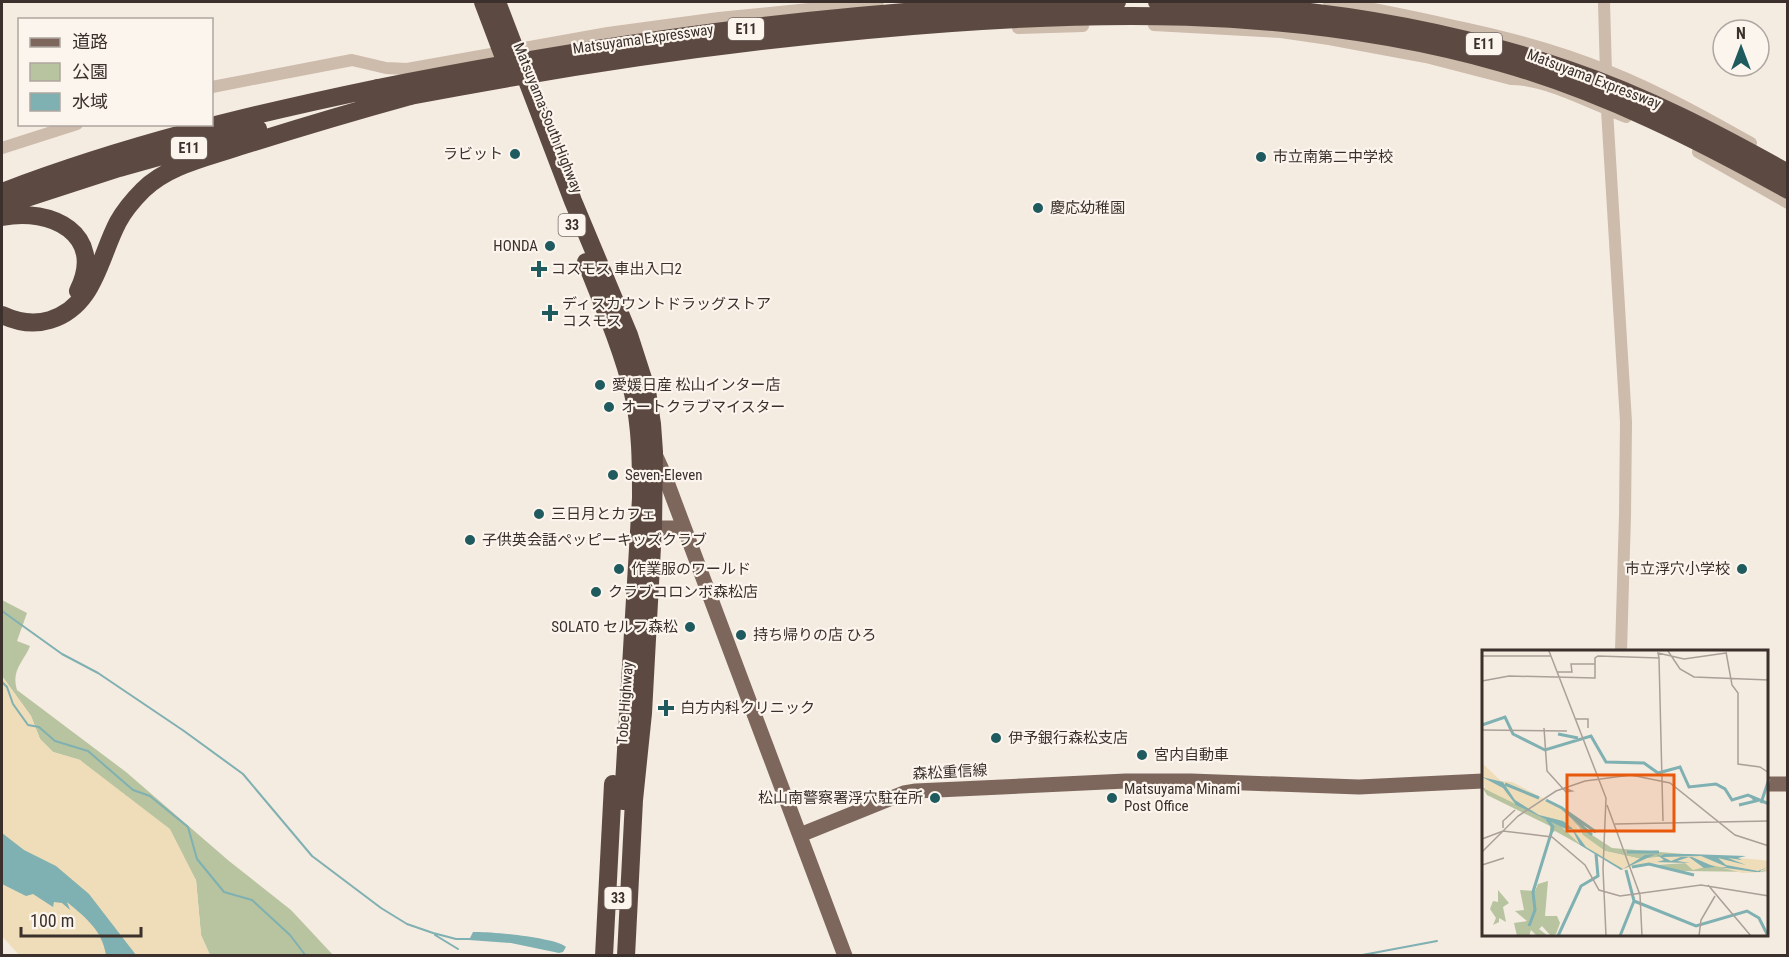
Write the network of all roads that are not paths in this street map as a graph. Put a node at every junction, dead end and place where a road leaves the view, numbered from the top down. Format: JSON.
{"nodes":[{"id":1,"x":483,"y":2,"type":"edge"},
{"id":2,"x":497,"y":2,"type":"edge"},
{"id":3,"x":878,"y":2,"type":"edge"},
{"id":4,"x":1117,"y":2,"type":"edge"},
{"id":5,"x":1157,"y":2,"type":"edge"},
{"id":6,"x":1329,"y":2,"type":"edge"},
{"id":7,"x":1604,"y":2,"type":"edge"},
{"id":8,"x":1018,"y":28,"type":"dead end"},
{"id":9,"x":508,"y":50,"type":"junction"},
{"id":10,"x":1607,"y":70,"type":"junction"},
{"id":11,"x":213,"y":87,"type":"edge"},
{"id":12,"x":380,"y":98,"type":"junction"},
{"id":13,"x":1607,"y":110,"type":"junction"},
{"id":14,"x":71,"y":126,"type":"edge"},
{"id":15,"x":2,"y":148,"type":"edge"},
{"id":16,"x":1788,"y":163,"type":"edge"},
{"id":17,"x":73,"y":166,"type":"junction"},
{"id":18,"x":1788,"y":173,"type":"edge"},
{"id":19,"x":2,"y":180,"type":"edge"},
{"id":20,"x":1788,"y":190,"type":"edge"},
{"id":21,"x":2,"y":192,"type":"edge"},
{"id":22,"x":1788,"y":203,"type":"edge"},
{"id":23,"x":2,"y":206,"type":"edge"},
{"id":24,"x":2,"y":217,"type":"edge"},
{"id":25,"x":2,"y":306,"type":"edge"},
{"id":26,"x":2,"y":315,"type":"edge"},
{"id":27,"x":648,"y":453,"type":"junction"},
{"id":28,"x":646,"y":528,"type":"junction"},
{"id":29,"x":684,"y":528,"type":"junction"},
{"id":30,"x":1621,"y":650,"type":"edge"},
{"id":31,"x":637,"y":709,"type":"junction"},
{"id":32,"x":1482,"y":781,"type":"edge"},
{"id":33,"x":1768,"y":784,"type":"edge"},
{"id":34,"x":1788,"y":784,"type":"edge"},
{"id":35,"x":800,"y":835,"type":"junction"},
{"id":36,"x":626,"y":840,"type":"junction"},
{"id":37,"x":604,"y":956,"type":"edge"},
{"id":38,"x":615,"y":956,"type":"edge"},
{"id":39,"x":626,"y":956,"type":"edge"},
{"id":40,"x":637,"y":956,"type":"edge"},
{"id":41,"x":845,"y":956,"type":"edge"}],
"edges":[{"from":1,"to":9,"type":"highway","name":"Matsuyama-South Highway","number":"33"},
{"from":2,"to":9,"type":"highway","name":"Matsuyama-South Highway","number":"33"},
{"from":3,"to":9,"type":"street"},
{"from":4,"to":12,"type":"highway","name":"Matsuyama Expressway","number":"E11","bridge":true},
{"from":5,"to":18,"type":"highway","name":"Matsuyama Expressway","number":"E11","bridge":true},
{"from":6,"to":10,"type":"street"},
{"from":7,"to":10,"type":"street"},
{"from":8,"to":13,"type":"street"},
{"from":9,"to":11,"type":"street"},
{"from":9,"to":27,"type":"highway","name":"Matsuyama-South Highway","number":"33"},
{"from":10,"to":13,"type":"street"},
{"from":10,"to":16,"type":"street"},
{"from":12,"to":17,"type":"highway","name":"Matsuyama Expressway","number":"E11"},
{"from":12,"to":20,"type":"highway","name":"Matsuyama Expressway","number":"E11","bridge":true},
{"from":12,"to":23,"type":"highway","name":"Matsuyama Expressway","number":"E11"},
{"from":12,"to":26,"type":"highway"},
{"from":13,"to":22,"type":"street"},
{"from":13,"to":30,"type":"street"},
{"from":14,"to":15,"type":"street"},
{"from":17,"to":19,"type":"highway"},
{"from":17,"to":21,"type":"highway","name":"Matsuyama Expressway","number":"E11"},
{"from":24,"to":25,"type":"highway"},
{"from":27,"to":28,"type":"highway","name":"Tobe Highway","number":"33"},
{"from":27,"to":29,"type":"main road"},
{"from":28,"to":29,"type":"main road"},
{"from":28,"to":31,"type":"highway","name":"Tobe Highway","number":"33"},
{"from":29,"to":35,"type":"main road"},
{"from":31,"to":36,"type":"highway","name":"Tobe Highway","number":"33"},
{"from":31,"to":37,"type":"highway"},
{"from":31,"to":40,"type":"highway"},
{"from":32,"to":35,"type":"main road","name":"森松重信線"},
{"from":33,"to":34,"type":"main road"},
{"from":35,"to":41,"type":"main road"},
{"from":36,"to":38,"type":"highway","name":"Tobe Highway","number":"33"},
{"from":36,"to":39,"type":"highway","name":"Tobe Highway","number":"33"}]}
